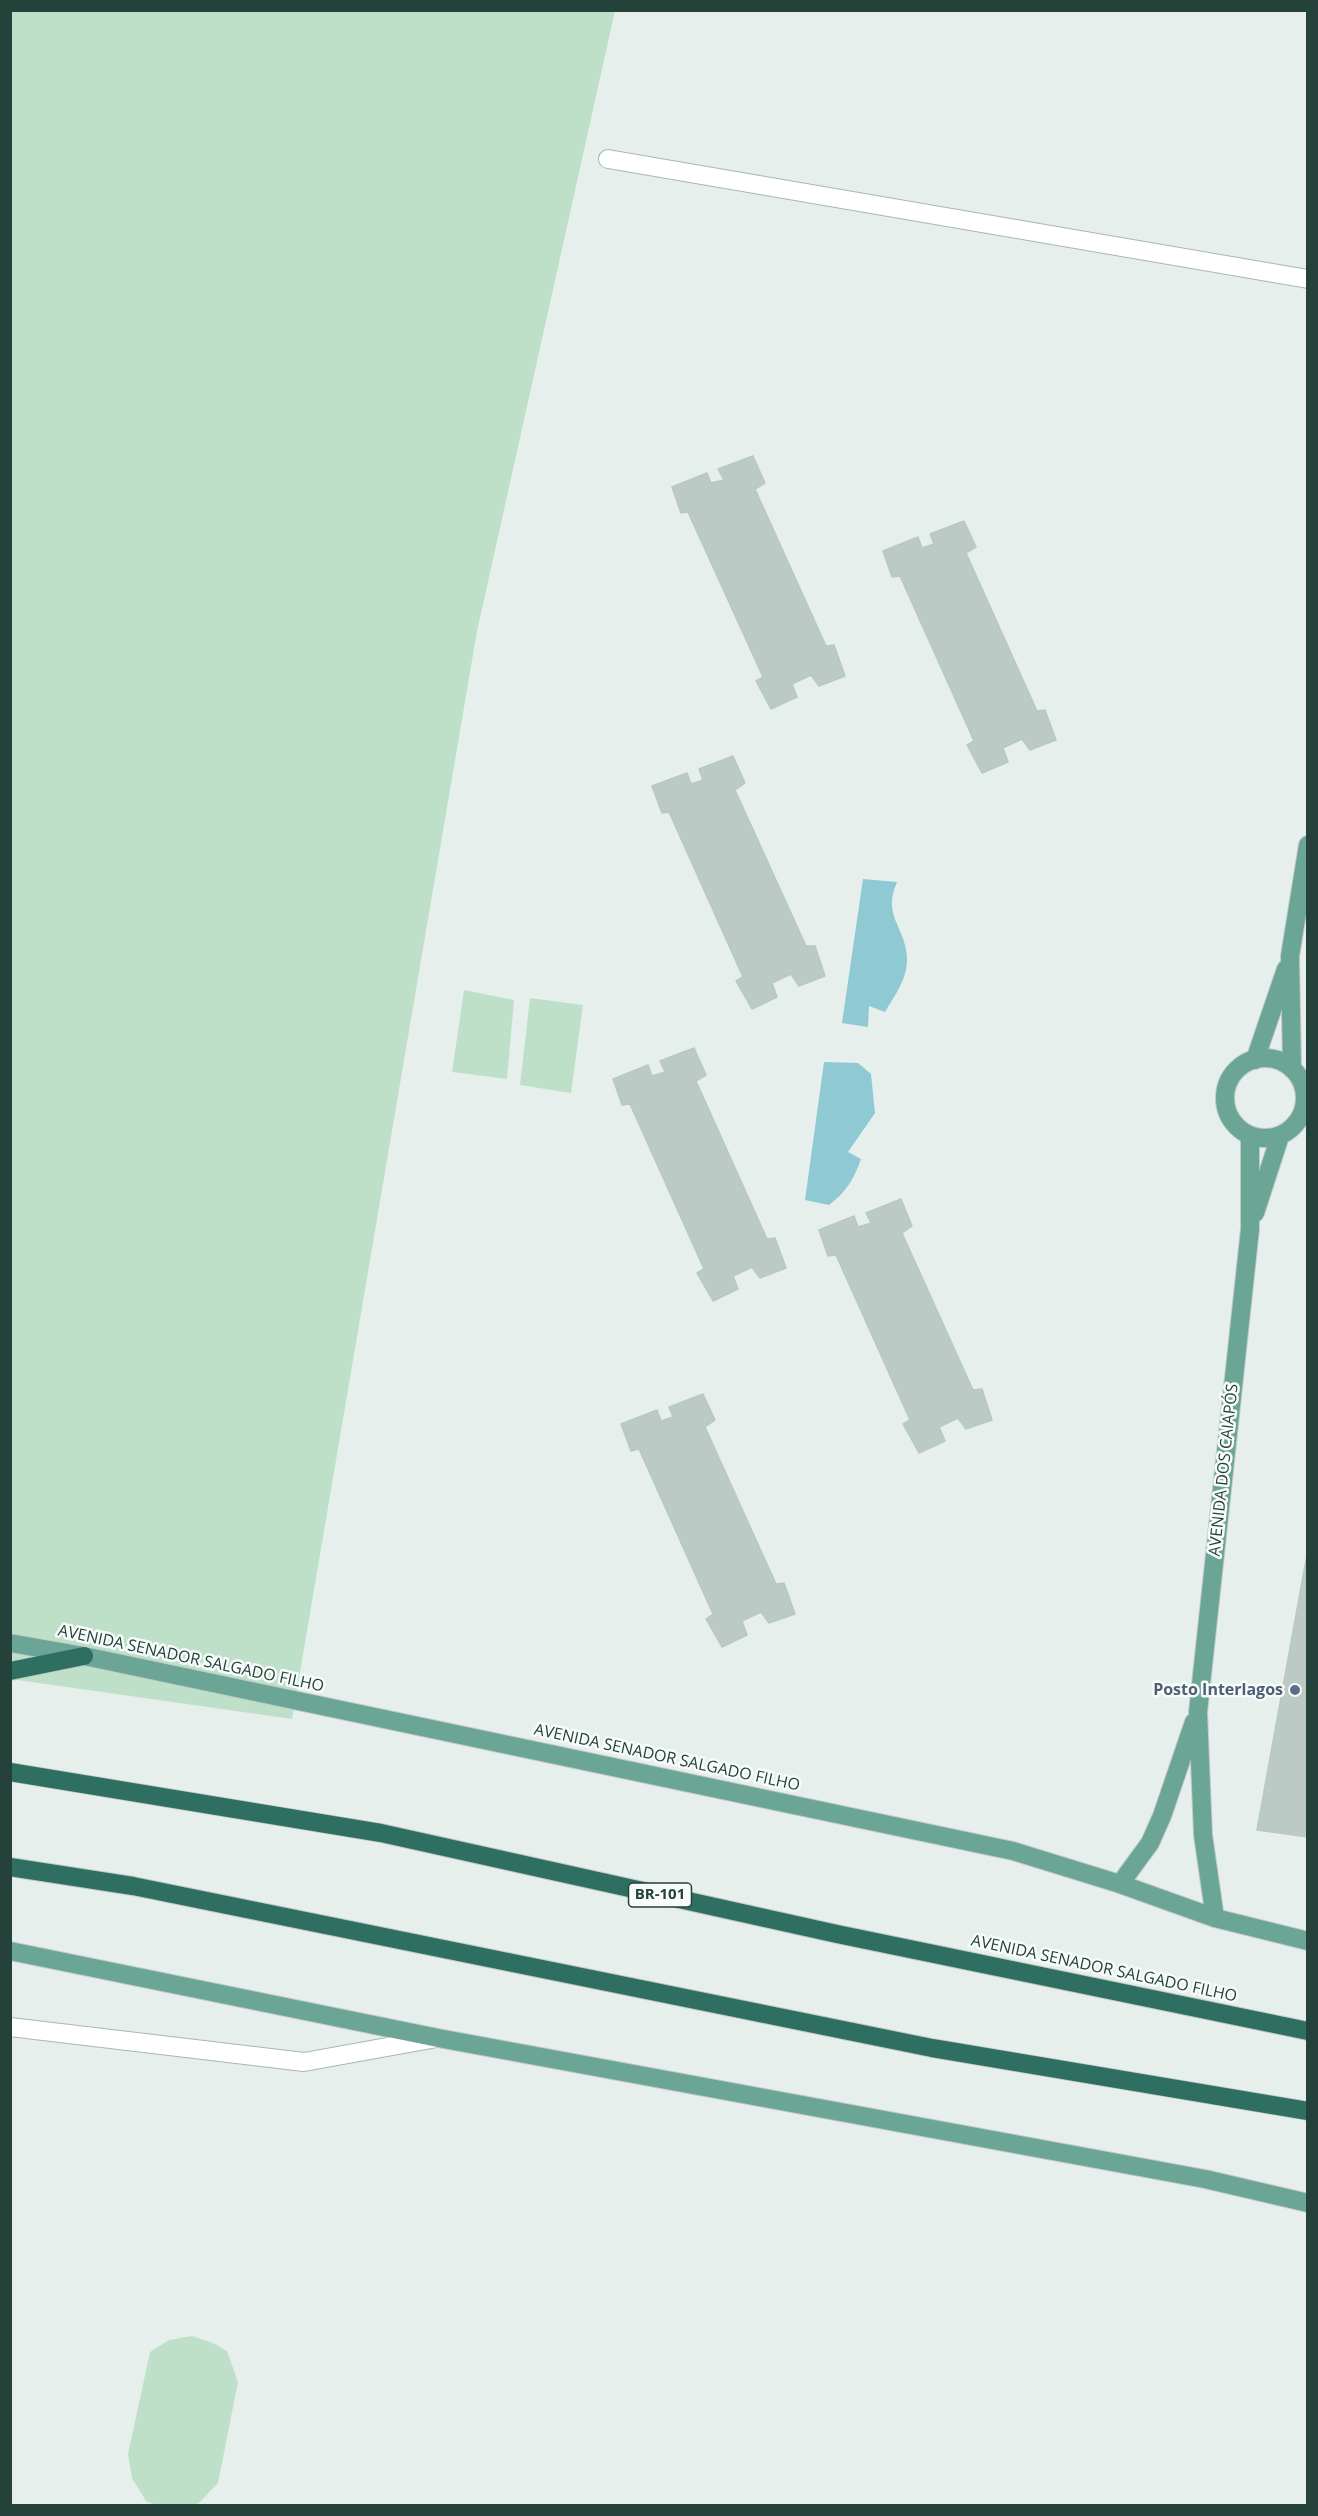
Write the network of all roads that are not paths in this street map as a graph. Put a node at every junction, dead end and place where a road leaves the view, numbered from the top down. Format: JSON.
{"nodes":[{"id":1,"x":608,"y":159,"type":"dead end"},
{"id":2,"x":1308,"y":279,"type":"edge"},
{"id":3,"x":1308,"y":844,"type":"edge"},
{"id":4,"x":1290,"y":956,"type":"junction"},
{"id":5,"x":1255,"y":1060,"type":"junction"},
{"id":6,"x":1292,"y":1069,"type":"junction"},
{"id":7,"x":1250,"y":1136,"type":"junction"},
{"id":8,"x":1280,"y":1136,"type":"junction"},
{"id":9,"x":1250,"y":1229,"type":"junction"},
{"id":10,"x":10,"y":1643,"type":"edge"},
{"id":11,"x":84,"y":1656,"type":"junction"},
{"id":12,"x":10,"y":1671,"type":"edge"},
{"id":13,"x":1197,"y":1712,"type":"junction"},
{"id":14,"x":10,"y":1772,"type":"edge"},
{"id":15,"x":10,"y":1867,"type":"edge"},
{"id":16,"x":1120,"y":1884,"type":"junction"},
{"id":17,"x":1215,"y":1918,"type":"junction"},
{"id":18,"x":1308,"y":1941,"type":"edge"},
{"id":19,"x":10,"y":1951,"type":"edge"},
{"id":20,"x":10,"y":2027,"type":"edge"},
{"id":21,"x":1308,"y":2031,"type":"edge"},
{"id":22,"x":438,"y":2038,"type":"junction"},
{"id":23,"x":1308,"y":2111,"type":"edge"},
{"id":24,"x":1308,"y":2203,"type":"edge"}],
"edges":[{"from":1,"to":2,"type":"street"},
{"from":3,"to":4,"type":"main road"},
{"from":4,"to":5,"type":"main road"},
{"from":4,"to":6,"type":"main road"},
{"from":5,"to":6,"type":"main road"},
{"from":5,"to":7,"type":"main road"},
{"from":6,"to":8,"type":"main road"},
{"from":7,"to":8,"type":"main road"},
{"from":7,"to":9,"type":"main road","name":"AVENIDA DOS CAIAPÓS"},
{"from":8,"to":9,"type":"main road","name":"AVENIDA DOS CAIAPÓS"},
{"from":9,"to":13,"type":"main road","name":"AVENIDA DOS CAIAPÓS"},
{"from":10,"to":11,"type":"main road","name":"AVENIDA SENADOR SALGADO FILHO"},
{"from":11,"to":12,"type":"highway"},
{"from":11,"to":16,"type":"main road","name":"AVENIDA SENADOR SALGADO FILHO"},
{"from":13,"to":16,"type":"main road","name":"AVENIDA DOS CAIAPÓS"},
{"from":13,"to":17,"type":"main road","name":"AVENIDA DOS CAIAPÓS"},
{"from":14,"to":21,"type":"highway","name":"AVENIDA SENADOR SALGADO FILHO","number":"BR-101"},
{"from":15,"to":23,"type":"highway"},
{"from":16,"to":17,"type":"main road","name":"AVENIDA SENADOR SALGADO FILHO"},
{"from":17,"to":18,"type":"main road","name":"AVENIDA SENADOR SALGADO FILHO"},
{"from":19,"to":22,"type":"main road"},
{"from":20,"to":22,"type":"street"},
{"from":22,"to":24,"type":"main road"}]}
